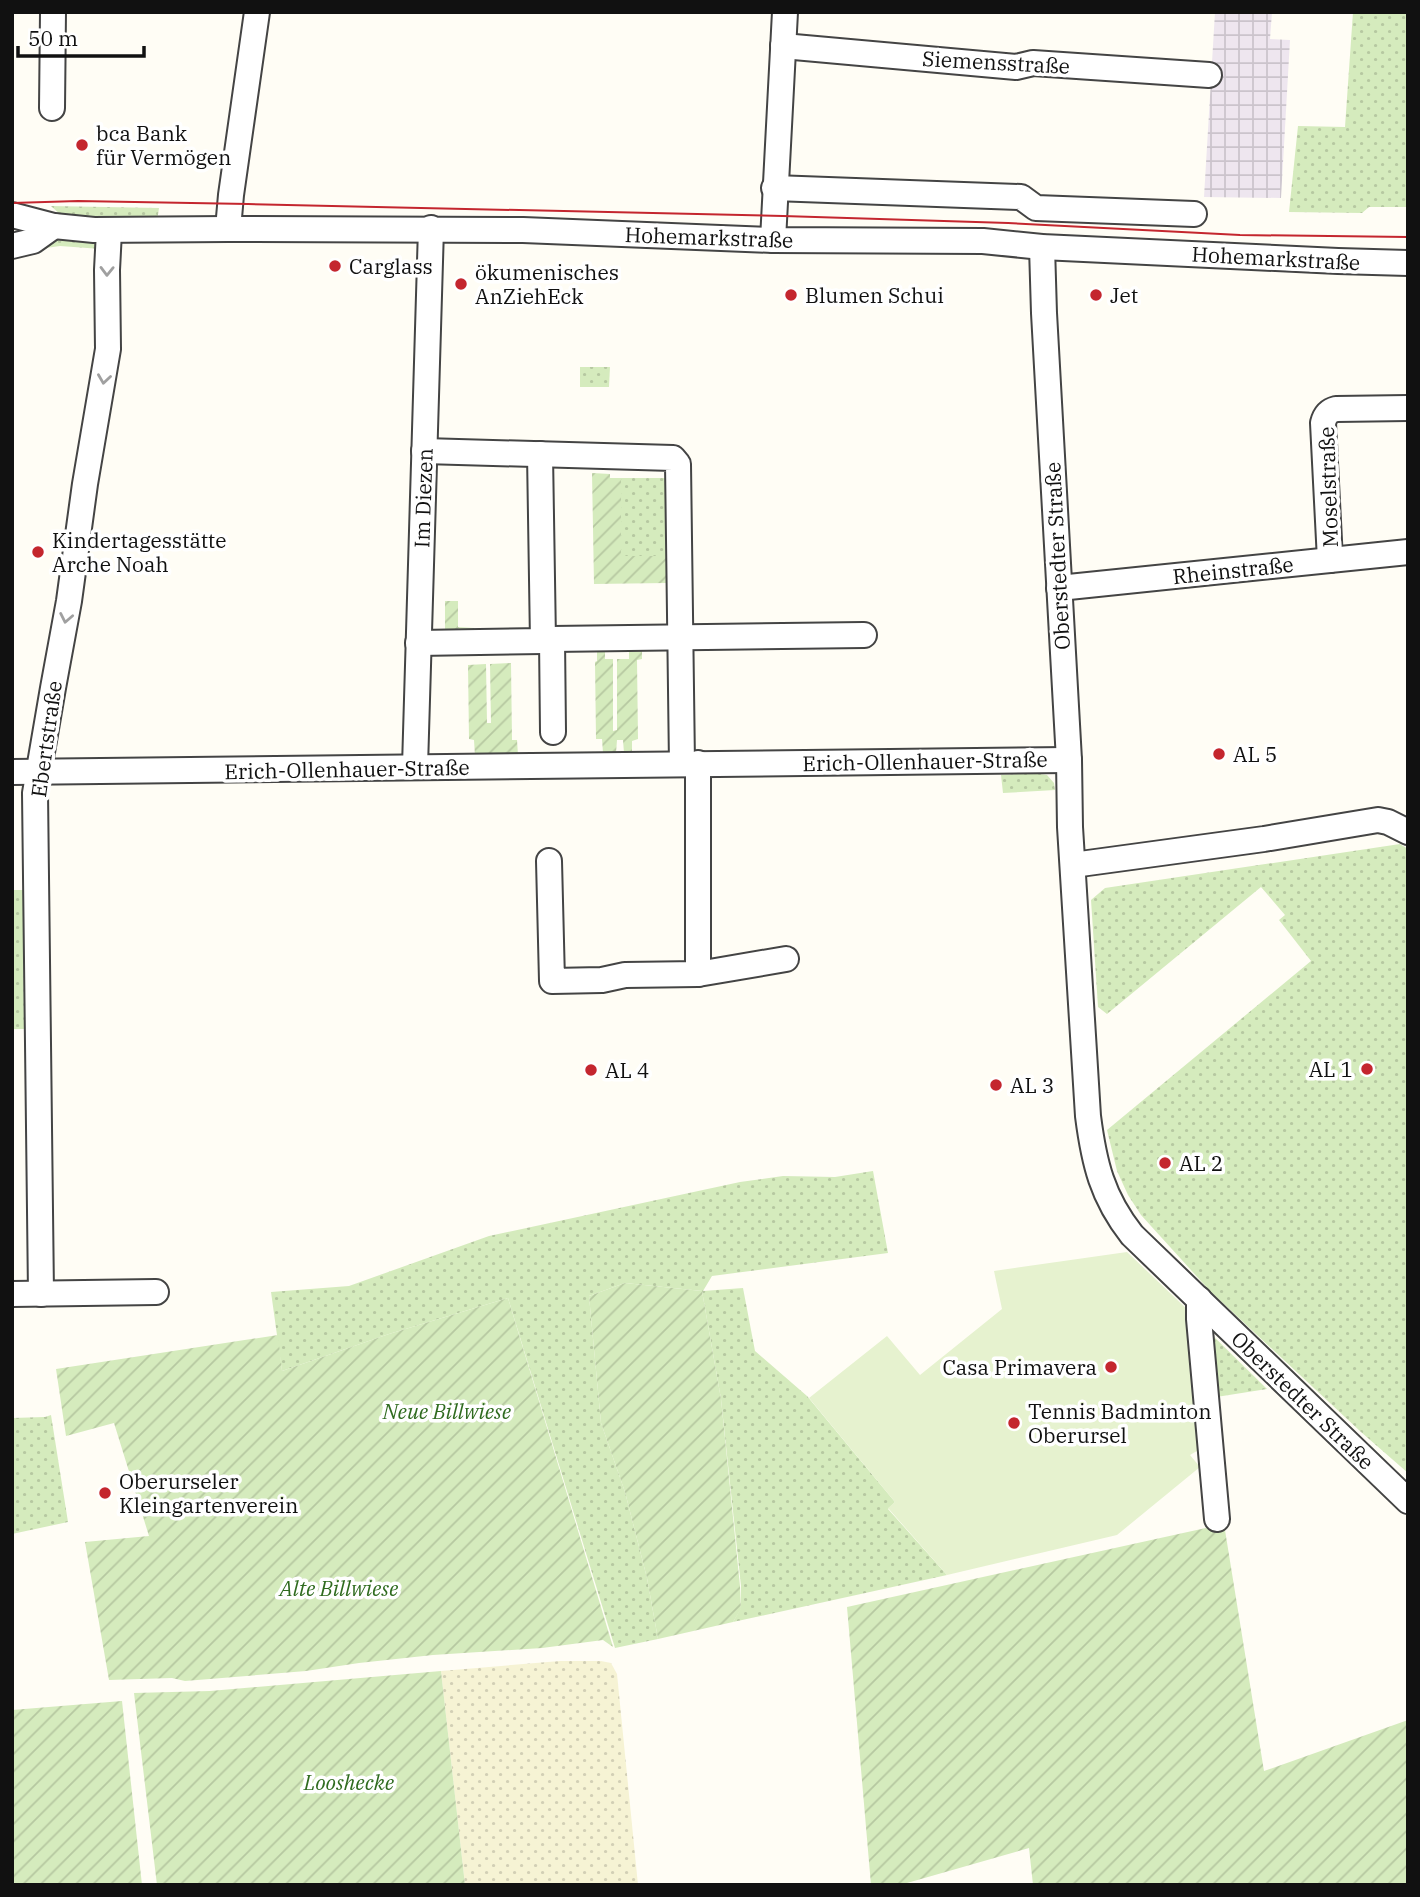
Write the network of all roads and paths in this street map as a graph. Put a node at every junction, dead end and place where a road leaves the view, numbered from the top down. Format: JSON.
{"nodes":[{"id":1,"x":53,"y":12,"type":"edge"},
{"id":2,"x":257,"y":12,"type":"edge"},
{"id":3,"x":785,"y":12,"type":"edge"},
{"id":4,"x":783,"y":46,"type":"junction"},
{"id":5,"x":1209,"y":75,"type":"dead end"},
{"id":6,"x":52,"y":108,"type":"dead end"},
{"id":7,"x":774,"y":188,"type":"junction"},
{"id":8,"x":1194,"y":214,"type":"dead end"},
{"id":9,"x":12,"y":215,"type":"edge"},
{"id":10,"x":54,"y":226,"type":"junction"},
{"id":11,"x":228,"y":229,"type":"junction"},
{"id":12,"x":431,"y":229,"type":"junction"},
{"id":13,"x":109,"y":231,"type":"junction"},
{"id":14,"x":773,"y":240,"type":"junction"},
{"id":15,"x":12,"y":246,"type":"edge"},
{"id":16,"x":1042,"y":247,"type":"junction"},
{"id":17,"x":1408,"y":263,"type":"edge"},
{"id":18,"x":1408,"y":408,"type":"edge"},
{"id":19,"x":424,"y":451,"type":"junction"},
{"id":20,"x":540,"y":454,"type":"junction"},
{"id":21,"x":1408,"y":552,"type":"edge"},
{"id":22,"x":1330,"y":560,"type":"junction"},
{"id":23,"x":1059,"y":588,"type":"junction"},
{"id":24,"x":864,"y":635,"type":"dead end"},
{"id":25,"x":681,"y":638,"type":"junction"},
{"id":26,"x":547,"y":640,"type":"junction"},
{"id":27,"x":418,"y":643,"type":"junction"},
{"id":28,"x":553,"y":732,"type":"dead end"},
{"id":29,"x":1069,"y":760,"type":"junction"},
{"id":30,"x":690,"y":763,"type":"junction"},
{"id":31,"x":415,"y":767,"type":"junction"},
{"id":32,"x":12,"y":772,"type":"edge"},
{"id":33,"x":38,"y":772,"type":"junction"},
{"id":34,"x":1408,"y":832,"type":"edge"},
{"id":35,"x":549,"y":861,"type":"dead end"},
{"id":36,"x":1073,"y":865,"type":"junction"},
{"id":37,"x":786,"y":959,"type":"dead end"},
{"id":38,"x":698,"y":974,"type":"junction"},
{"id":39,"x":156,"y":1292,"type":"dead end"},
{"id":40,"x":12,"y":1294,"type":"edge"},
{"id":41,"x":41,"y":1294,"type":"junction"},
{"id":42,"x":1199,"y":1299,"type":"junction"},
{"id":43,"x":1408,"y":1501,"type":"edge"},
{"id":44,"x":1217,"y":1519,"type":"dead end"}],
"edges":[{"from":1,"to":6,"type":"street"},
{"from":2,"to":11,"type":"street"},
{"from":3,"to":4,"type":"street"},
{"from":4,"to":5,"type":"street","name":"Siemensstraße"},
{"from":4,"to":7,"type":"street"},
{"from":7,"to":8,"type":"street","name":"Hohemarkstraße"},
{"from":7,"to":14,"type":"street"},
{"from":9,"to":10,"type":"street","name":"Hohemarkstraße"},
{"from":10,"to":13,"type":"street","name":"Hohemarkstraße"},
{"from":10,"to":15,"type":"street"},
{"from":11,"to":12,"type":"street","name":"Hohemarkstraße"},
{"from":11,"to":13,"type":"street","name":"Hohemarkstraße"},
{"from":12,"to":14,"type":"street","name":"Hohemarkstraße"},
{"from":12,"to":19,"type":"street","name":"Im Diezen"},
{"from":13,"to":33,"type":"street","name":"Ebertstraße","one_way":true},
{"from":14,"to":16,"type":"street","name":"Hohemarkstraße"},
{"from":16,"to":17,"type":"street","name":"Hohemarkstraße"},
{"from":16,"to":23,"type":"street","name":"Oberstedter Straße"},
{"from":18,"to":22,"type":"street","name":"Moselstraße"},
{"from":19,"to":20,"type":"street"},
{"from":19,"to":27,"type":"street","name":"Im Diezen"},
{"from":20,"to":25,"type":"street"},
{"from":20,"to":26,"type":"street"},
{"from":21,"to":22,"type":"street","name":"Rheinstraße"},
{"from":22,"to":23,"type":"street","name":"Rheinstraße"},
{"from":23,"to":29,"type":"street","name":"Oberstedter Straße"},
{"from":24,"to":25,"type":"street"},
{"from":25,"to":26,"type":"street"},
{"from":25,"to":30,"type":"street"},
{"from":26,"to":27,"type":"street"},
{"from":26,"to":28,"type":"street"},
{"from":27,"to":31,"type":"street","name":"Im Diezen"},
{"from":29,"to":30,"type":"street","name":"Erich-Ollenhauer-Straße"},
{"from":29,"to":36,"type":"street","name":"Oberstedter Straße"},
{"from":30,"to":31,"type":"street","name":"Erich-Ollenhauer-Straße"},
{"from":30,"to":38,"type":"street"},
{"from":31,"to":33,"type":"street","name":"Erich-Ollenhauer-Straße"},
{"from":32,"to":33,"type":"street","name":"Erich-Ollenhauer-Straße"},
{"from":33,"to":41,"type":"street","name":"Ebertstraße"},
{"from":34,"to":36,"type":"street"},
{"from":35,"to":38,"type":"street"},
{"from":36,"to":42,"type":"street","name":"Oberstedter Straße"},
{"from":37,"to":38,"type":"street"},
{"from":39,"to":41,"type":"street"},
{"from":40,"to":41,"type":"street"},
{"from":42,"to":43,"type":"street","name":"Oberstedter Straße"},
{"from":42,"to":44,"type":"street","name":"Oberstedter Straße"}]}
